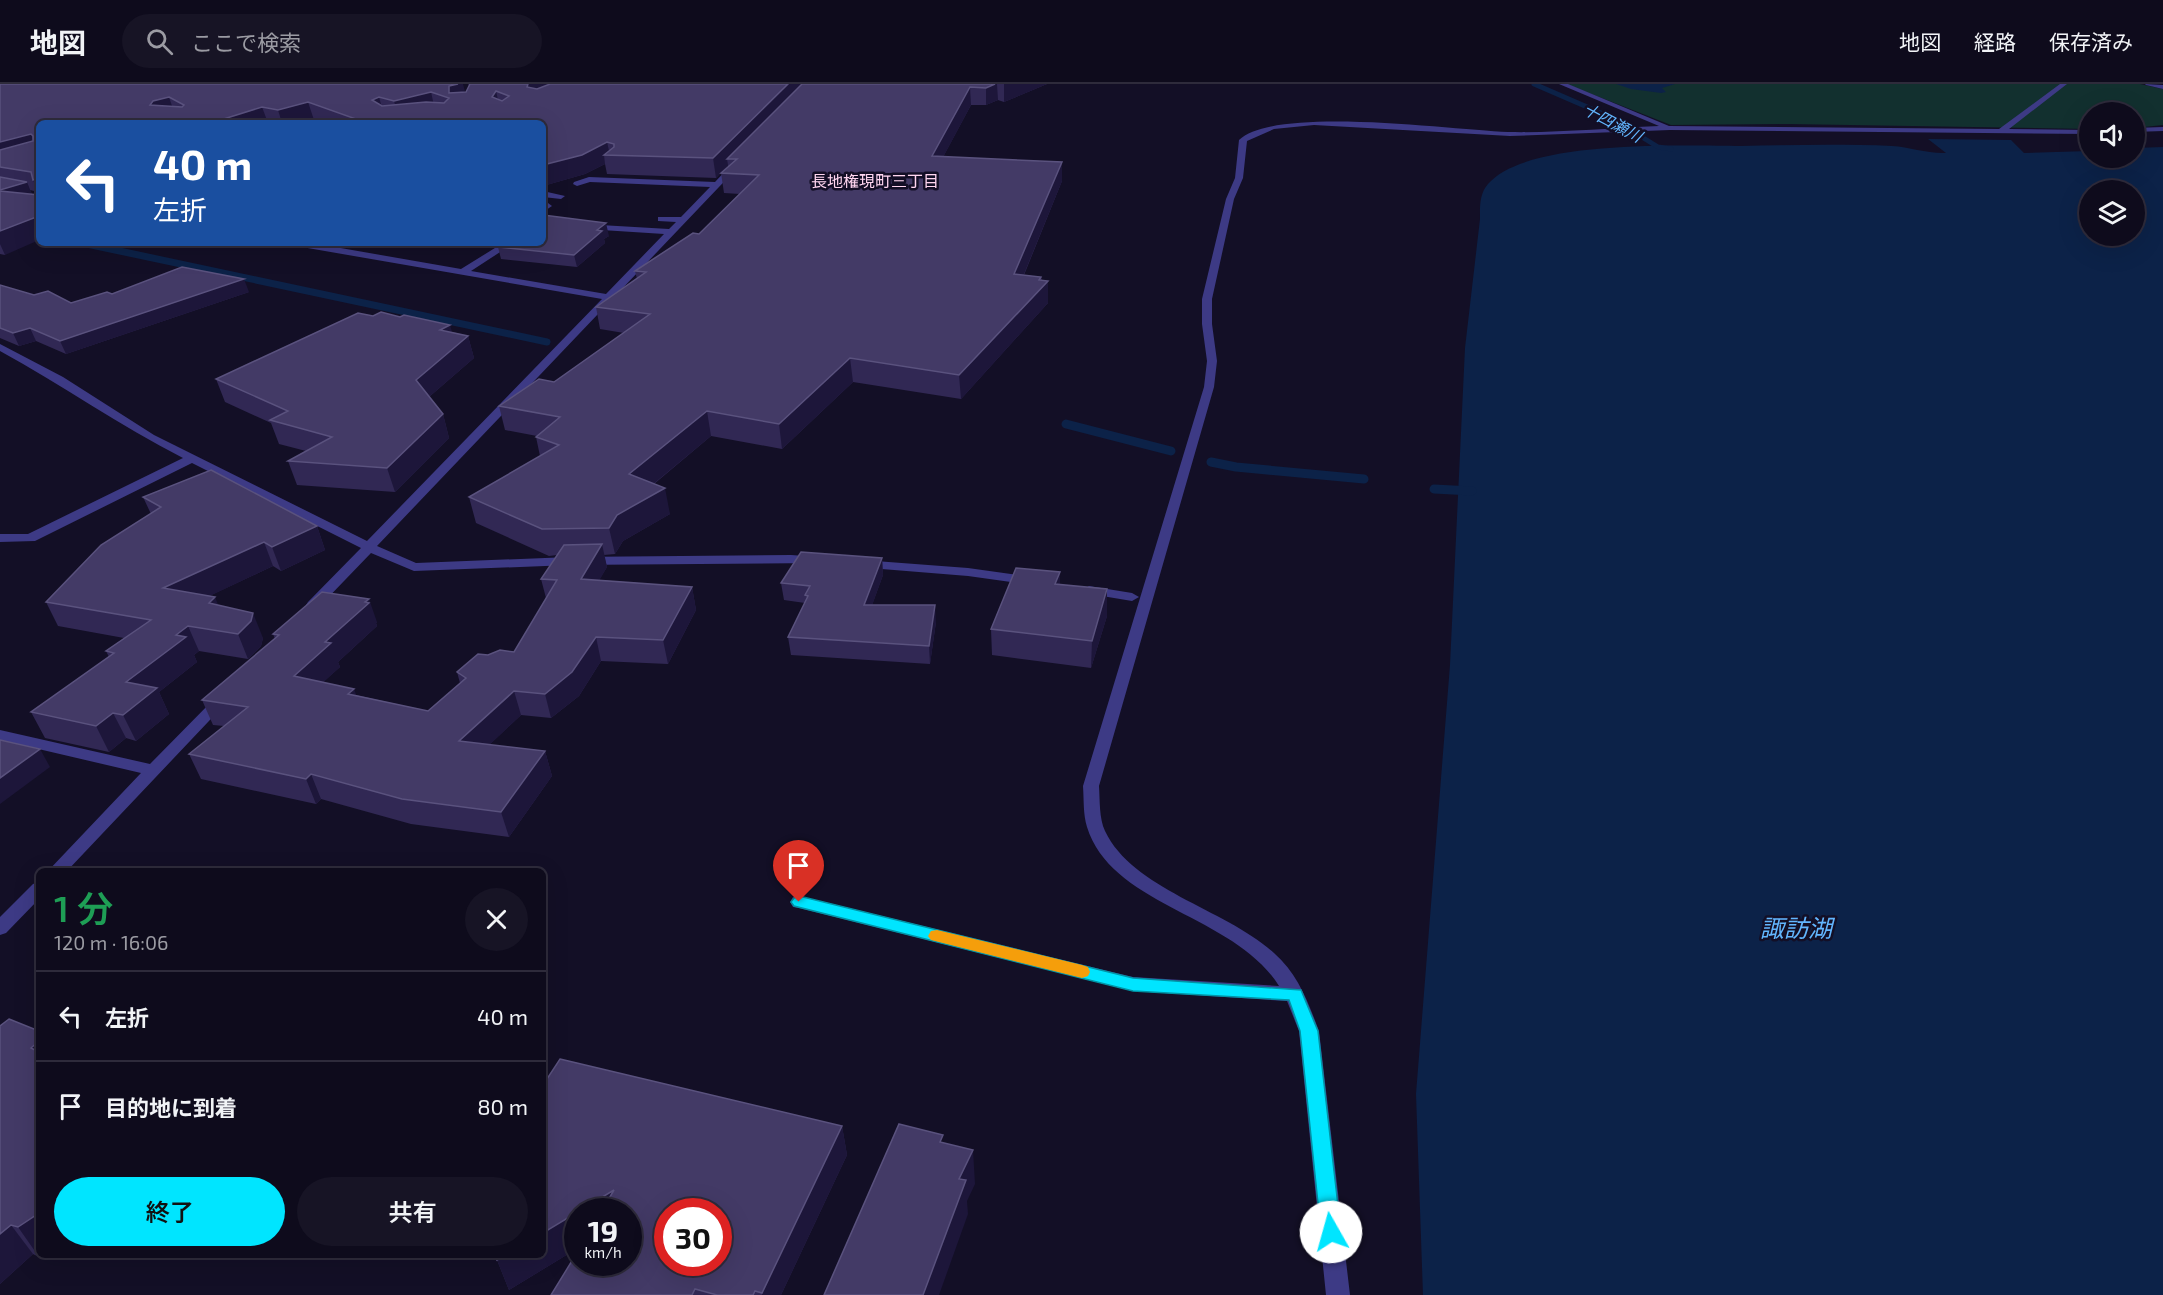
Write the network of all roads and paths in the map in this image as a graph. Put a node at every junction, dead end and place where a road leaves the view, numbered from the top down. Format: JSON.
{"nodes":[{"id":1,"x":1562,"y":84,"type":"edge"},
{"id":2,"x":2064,"y":84,"type":"edge"},
{"id":3,"x":2148,"y":84,"type":"edge"},
{"id":4,"x":2163,"y":87,"type":"edge"},
{"id":5,"x":1670,"y":128,"type":"junction"},
{"id":6,"x":2163,"y":129,"type":"edge"},
{"id":7,"x":2145,"y":130,"type":"edge"},
{"id":8,"x":2001,"y":131,"type":"junction"},
{"id":9,"x":2079,"y":132,"type":"edge"},
{"id":10,"x":742,"y":159,"type":"edge"},
{"id":11,"x":606,"y":170,"type":"edge"},
{"id":12,"x":589,"y":179,"type":"junction"},
{"id":13,"x":577,"y":184,"type":"edge"},
{"id":14,"x":717,"y":185,"type":"junction"},
{"id":15,"x":546,"y":195,"type":"edge"},
{"id":16,"x":561,"y":196,"type":"dead end"},
{"id":17,"x":661,"y":219,"type":"dead end"},
{"id":18,"x":682,"y":220,"type":"junction"},
{"id":19,"x":572,"y":225,"type":"edge"},
{"id":20,"x":670,"y":232,"type":"junction"},
{"id":21,"x":313,"y":246,"type":"edge"},
{"id":22,"x":504,"y":246,"type":"edge"},
{"id":23,"x":462,"y":272,"type":"junction"},
{"id":24,"x":606,"y":297,"type":"junction"},
{"id":25,"x":0,"y":347,"type":"edge"},
{"id":26,"x":193,"y":458,"type":"junction"},
{"id":27,"x":0,"y":538,"type":"edge"},
{"id":28,"x":369,"y":547,"type":"junction"},
{"id":29,"x":826,"y":561,"type":"edge"},
{"id":30,"x":850,"y":563,"type":"edge"},
{"id":31,"x":1050,"y":584,"type":"edge"},
{"id":32,"x":1073,"y":588,"type":"edge"},
{"id":33,"x":1132,"y":597,"type":"dead end"},
{"id":34,"x":303,"y":616,"type":"edge"},
{"id":35,"x":228,"y":693,"type":"edge"},
{"id":36,"x":0,"y":735,"type":"edge"},
{"id":37,"x":152,"y":770,"type":"junction"},
{"id":38,"x":59,"y":868,"type":"edge"},
{"id":39,"x":36,"y":891,"type":"edge"},
{"id":40,"x":799,"y":902,"type":"dead end"},
{"id":41,"x":0,"y":928,"type":"edge"},
{"id":42,"x":1295,"y":994,"type":"junction"},
{"id":43,"x":1338,"y":1295,"type":"edge"}],
"edges":[{"from":1,"to":5,"type":"street"},
{"from":2,"to":8,"type":"street"},
{"from":3,"to":4,"type":"street"},
{"from":5,"to":8,"type":"street"},
{"from":5,"to":42,"type":"street"},
{"from":6,"to":7,"type":"street"},
{"from":8,"to":9,"type":"street"},
{"from":10,"to":14,"type":"street"},
{"from":11,"to":12,"type":"street"},
{"from":12,"to":13,"type":"street"},
{"from":12,"to":14,"type":"street"},
{"from":14,"to":18,"type":"street"},
{"from":15,"to":16,"type":"street"},
{"from":17,"to":18,"type":"street"},
{"from":18,"to":20,"type":"street"},
{"from":19,"to":20,"type":"street"},
{"from":20,"to":24,"type":"street"},
{"from":21,"to":23,"type":"street"},
{"from":22,"to":23,"type":"street"},
{"from":23,"to":24,"type":"street"},
{"from":24,"to":28,"type":"street"},
{"from":25,"to":26,"type":"street"},
{"from":26,"to":27,"type":"street"},
{"from":26,"to":28,"type":"street"},
{"from":28,"to":29,"type":"street"},
{"from":28,"to":34,"type":"street"},
{"from":30,"to":31,"type":"street"},
{"from":32,"to":33,"type":"street"},
{"from":35,"to":37,"type":"street"},
{"from":36,"to":37,"type":"street"},
{"from":37,"to":38,"type":"street"},
{"from":39,"to":41,"type":"street"},
{"from":40,"to":42,"type":"street"},
{"from":42,"to":43,"type":"street"}]}
